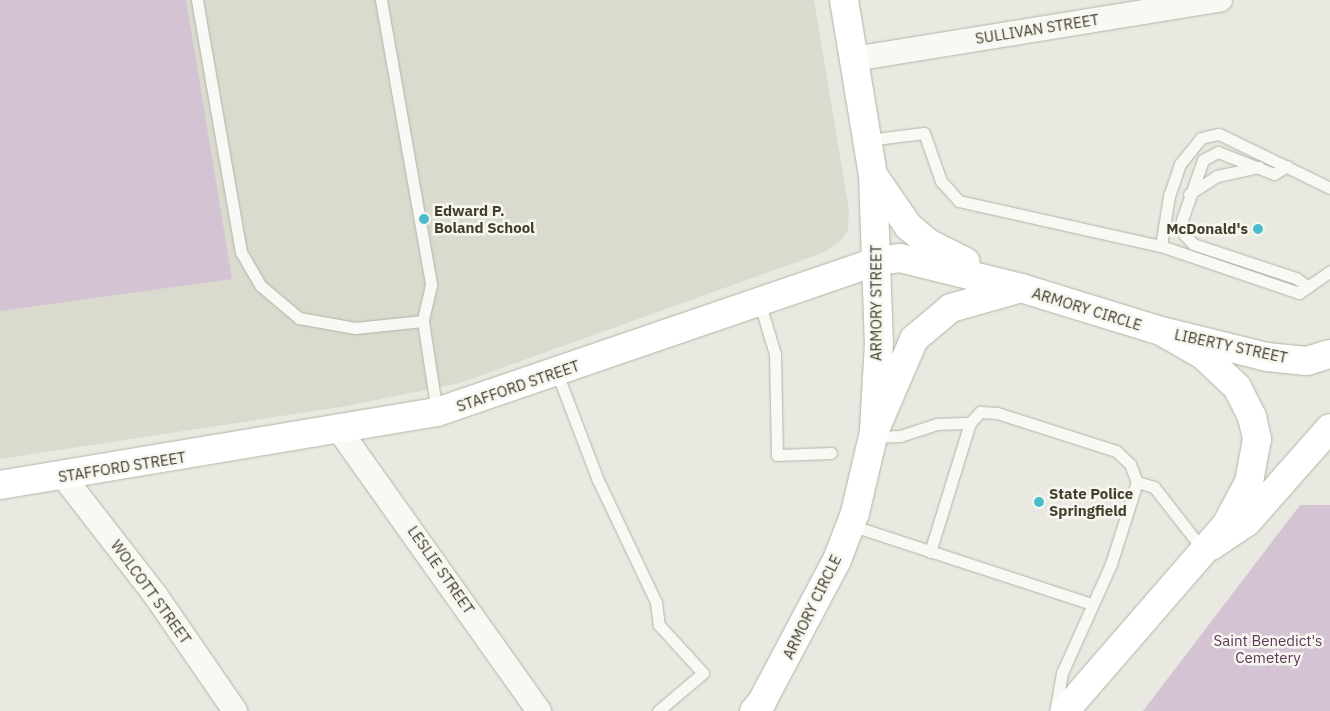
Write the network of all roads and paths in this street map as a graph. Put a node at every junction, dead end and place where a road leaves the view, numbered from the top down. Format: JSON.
{"nodes":[{"id":1,"x":196,"y":0,"type":"edge"},
{"id":2,"x":381,"y":0,"type":"edge"},
{"id":3,"x":844,"y":0,"type":"edge"},
{"id":4,"x":1220,"y":0,"type":"edge"},
{"id":5,"x":854,"y":59,"type":"junction"},
{"id":6,"x":868,"y":140,"type":"junction"},
{"id":7,"x":1287,"y":166,"type":"junction"},
{"id":8,"x":1259,"y":168,"type":"junction"},
{"id":9,"x":873,"y":175,"type":"junction"},
{"id":10,"x":1330,"y":188,"type":"edge"},
{"id":11,"x":1189,"y":194,"type":"junction"},
{"id":12,"x":1161,"y":246,"type":"junction"},
{"id":13,"x":877,"y":261,"type":"junction"},
{"id":14,"x":1330,"y":271,"type":"edge"},
{"id":15,"x":990,"y":278,"type":"junction"},
{"id":16,"x":1308,"y":287,"type":"junction"},
{"id":17,"x":1021,"y":288,"type":"junction"},
{"id":18,"x":759,"y":301,"type":"junction"},
{"id":19,"x":423,"y":321,"type":"junction"},
{"id":20,"x":1161,"y":331,"type":"junction"},
{"id":21,"x":1330,"y":354,"type":"edge"},
{"id":22,"x":557,"y":373,"type":"junction"},
{"id":23,"x":437,"y":412,"type":"junction"},
{"id":24,"x":970,"y":424,"type":"junction"},
{"id":25,"x":1330,"y":428,"type":"edge"},
{"id":26,"x":340,"y":431,"type":"junction"},
{"id":27,"x":873,"y":435,"type":"junction"},
{"id":28,"x":831,"y":452,"type":"dead end"},
{"id":29,"x":63,"y":476,"type":"junction"},
{"id":30,"x":1137,"y":482,"type":"junction"},
{"id":31,"x":0,"y":485,"type":"edge"},
{"id":32,"x":850,"y":525,"type":"junction"},
{"id":33,"x":1208,"y":549,"type":"junction"},
{"id":34,"x":930,"y":552,"type":"junction"},
{"id":35,"x":1091,"y":604,"type":"junction"},
{"id":36,"x":758,"y":708,"type":"edge"},
{"id":37,"x":235,"y":711,"type":"edge"},
{"id":38,"x":539,"y":711,"type":"edge"},
{"id":39,"x":658,"y":711,"type":"edge"},
{"id":40,"x":1055,"y":711,"type":"edge"},
{"id":41,"x":1065,"y":711,"type":"edge"}],
"edges":[{"from":1,"to":19,"type":"lane"},
{"from":2,"to":19,"type":"lane"},
{"from":3,"to":5,"type":"main road","name":"ARMORY STREET"},
{"from":4,"to":5,"type":"street","name":"SULLIVAN STREET"},
{"from":5,"to":6,"type":"main road","name":"ARMORY STREET"},
{"from":6,"to":9,"type":"main road","name":"ARMORY STREET"},
{"from":6,"to":12,"type":"lane"},
{"from":7,"to":8,"type":"lane"},
{"from":7,"to":10,"type":"lane"},
{"from":7,"to":12,"type":"lane"},
{"from":8,"to":11,"type":"lane"},
{"from":8,"to":11,"type":"lane"},
{"from":9,"to":13,"type":"main road","name":"ARMORY STREET"},
{"from":9,"to":15,"type":"main road","name":"ARMORY STREET"},
{"from":11,"to":16,"type":"lane"},
{"from":12,"to":16,"type":"lane"},
{"from":13,"to":15,"type":"main road","name":"STAFFORD STREET"},
{"from":13,"to":18,"type":"main road","name":"STAFFORD STREET"},
{"from":13,"to":27,"type":"main road","name":"ARMORY STREET"},
{"from":14,"to":16,"type":"lane"},
{"from":15,"to":17,"type":"main road","name":"STAFFORD STREET"},
{"from":17,"to":20,"type":"main road","name":"ARMORY CIRCLE"},
{"from":17,"to":27,"type":"main road","name":"ARMORY CIRCLE"},
{"from":18,"to":22,"type":"main road","name":"STAFFORD STREET"},
{"from":18,"to":28,"type":"lane"},
{"from":19,"to":23,"type":"lane"},
{"from":20,"to":21,"type":"main road","name":"LIBERTY STREET"},
{"from":20,"to":33,"type":"main road","name":"ARMORY CIRCLE"},
{"from":22,"to":23,"type":"main road","name":"STAFFORD STREET"},
{"from":22,"to":39,"type":"lane"},
{"from":23,"to":26,"type":"main road","name":"STAFFORD STREET"},
{"from":24,"to":27,"type":"lane"},
{"from":24,"to":30,"type":"lane"},
{"from":24,"to":34,"type":"lane"},
{"from":25,"to":33,"type":"main road"},
{"from":26,"to":29,"type":"main road","name":"STAFFORD STREET"},
{"from":26,"to":38,"type":"street","name":"LESLIE STREET"},
{"from":27,"to":32,"type":"main road","name":"ARMORY CIRCLE"},
{"from":29,"to":31,"type":"main road","name":"STAFFORD STREET"},
{"from":29,"to":37,"type":"street","name":"WOLCOTT STREET"},
{"from":30,"to":33,"type":"lane"},
{"from":30,"to":35,"type":"lane"},
{"from":32,"to":34,"type":"lane"},
{"from":32,"to":36,"type":"main road","name":"ARMORY CIRCLE"},
{"from":33,"to":41,"type":"main road","name":"ARMORY CIRCLE"},
{"from":34,"to":35,"type":"lane"},
{"from":35,"to":40,"type":"lane"}]}
